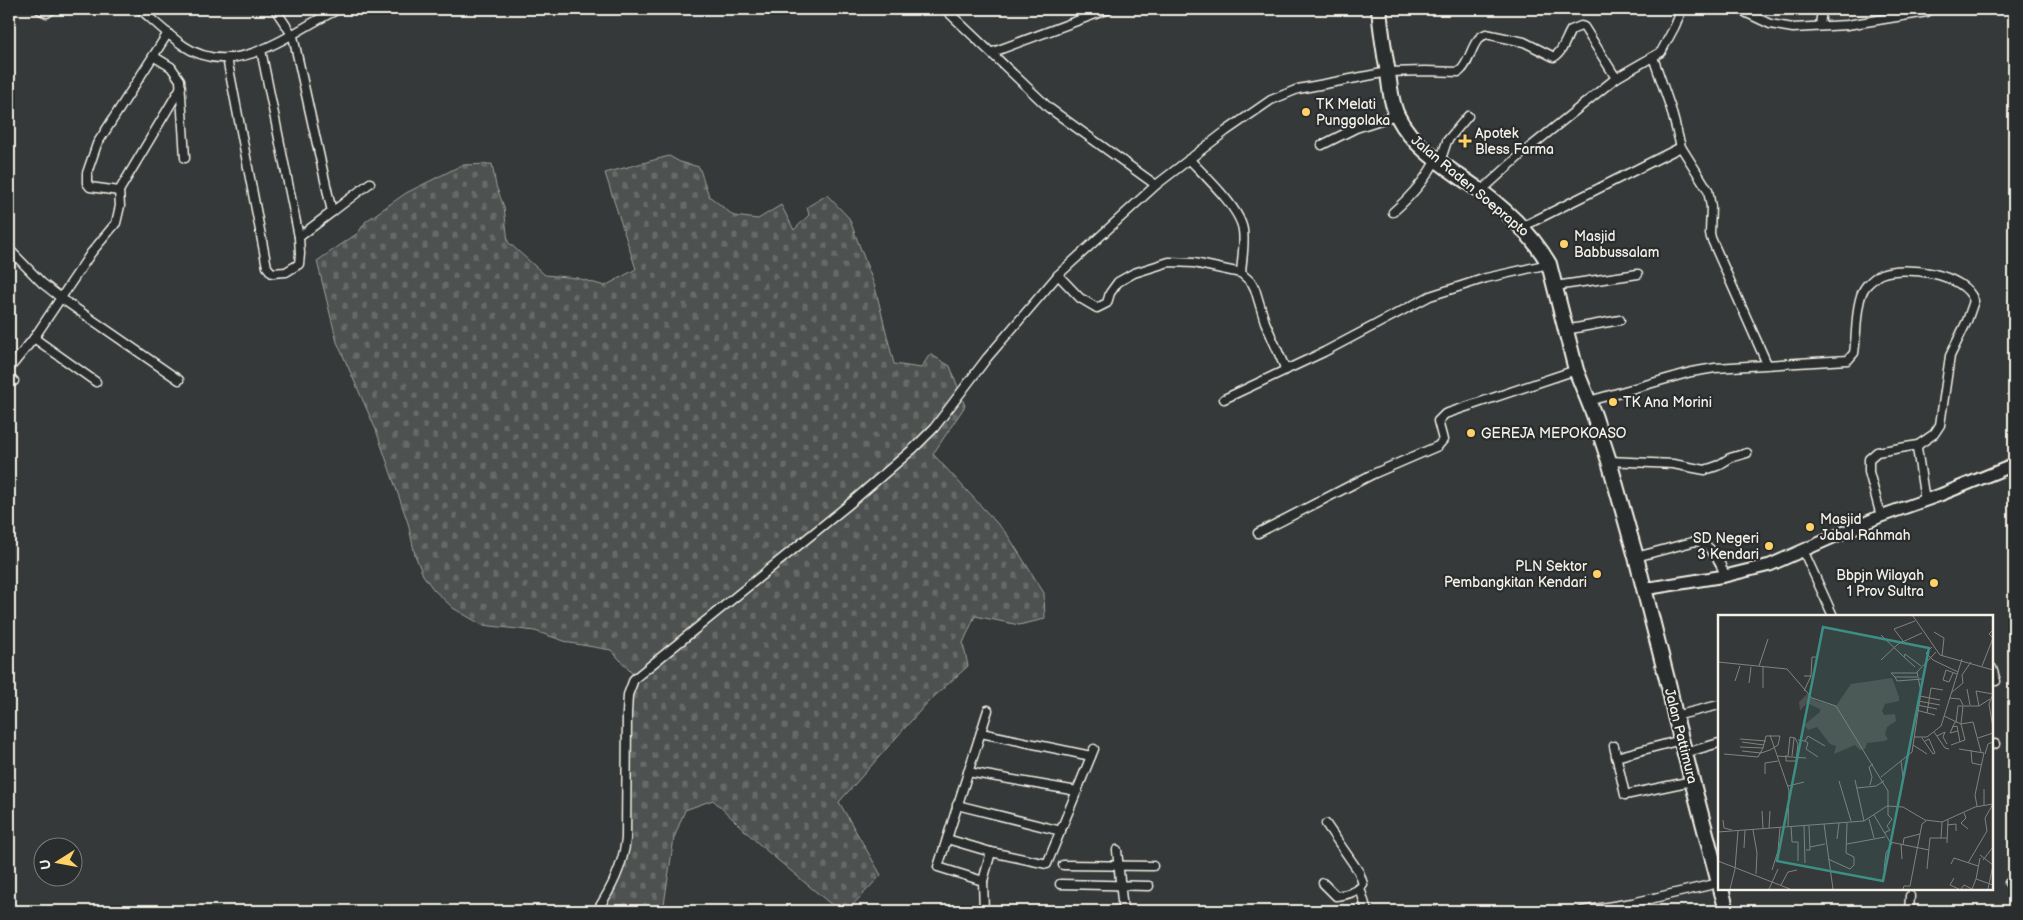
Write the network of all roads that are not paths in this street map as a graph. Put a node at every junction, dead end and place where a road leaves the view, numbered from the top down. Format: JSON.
{"nodes":[{"id":1,"x":39,"y":9,"type":"edge"},
{"id":2,"x":53,"y":9,"type":"edge"},
{"id":3,"x":140,"y":9,"type":"edge"},
{"id":4,"x":275,"y":9,"type":"edge"},
{"id":5,"x":339,"y":9,"type":"edge"},
{"id":6,"x":945,"y":9,"type":"edge"},
{"id":7,"x":1109,"y":9,"type":"edge"},
{"id":8,"x":1379,"y":9,"type":"edge"},
{"id":9,"x":1682,"y":9,"type":"edge"},
{"id":10,"x":1738,"y":9,"type":"edge"},
{"id":11,"x":1822,"y":9,"type":"edge"},
{"id":12,"x":1927,"y":12,"type":"dead end"},
{"id":13,"x":1820,"y":26,"type":"junction"},
{"id":14,"x":168,"y":33,"type":"junction"},
{"id":15,"x":293,"y":36,"type":"junction"},
{"id":16,"x":261,"y":50,"type":"junction"},
{"id":17,"x":993,"y":52,"type":"junction"},
{"id":18,"x":153,"y":56,"type":"junction"},
{"id":19,"x":1654,"y":57,"type":"junction"},
{"id":20,"x":227,"y":58,"type":"junction"},
{"id":21,"x":1388,"y":72,"type":"junction"},
{"id":22,"x":1616,"y":78,"type":"junction"},
{"id":23,"x":181,"y":87,"type":"junction"},
{"id":24,"x":1396,"y":115,"type":"junction"},
{"id":25,"x":1468,"y":116,"type":"dead end"},
{"id":26,"x":1322,"y":146,"type":"dead end"},
{"id":27,"x":1681,"y":147,"type":"junction"},
{"id":28,"x":185,"y":158,"type":"dead end"},
{"id":29,"x":1189,"y":159,"type":"junction"},
{"id":30,"x":1438,"y":161,"type":"junction"},
{"id":31,"x":370,"y":183,"type":"dead end"},
{"id":32,"x":1156,"y":185,"type":"junction"},
{"id":33,"x":1481,"y":191,"type":"junction"},
{"id":34,"x":119,"y":192,"type":"junction"},
{"id":35,"x":332,"y":212,"type":"junction"},
{"id":36,"x":1393,"y":212,"type":"dead end"},
{"id":37,"x":1522,"y":227,"type":"junction"},
{"id":38,"x":299,"y":237,"type":"junction"},
{"id":39,"x":9,"y":249,"type":"edge"},
{"id":40,"x":1549,"y":264,"type":"junction"},
{"id":41,"x":1241,"y":272,"type":"junction"},
{"id":42,"x":1638,"y":274,"type":"dead end"},
{"id":43,"x":1058,"y":276,"type":"junction"},
{"id":44,"x":1555,"y":286,"type":"junction"},
{"id":45,"x":60,"y":298,"type":"junction"},
{"id":46,"x":1620,"y":320,"type":"dead end"},
{"id":47,"x":1565,"y":330,"type":"junction"},
{"id":48,"x":34,"y":338,"type":"junction"},
{"id":49,"x":1767,"y":364,"type":"junction"},
{"id":50,"x":9,"y":369,"type":"edge"},
{"id":51,"x":1286,"y":370,"type":"junction"},
{"id":52,"x":1576,"y":370,"type":"junction"},
{"id":53,"x":179,"y":380,"type":"dead end"},
{"id":54,"x":96,"y":382,"type":"dead end"},
{"id":55,"x":1224,"y":399,"type":"dead end"},
{"id":56,"x":1589,"y":401,"type":"junction"},
{"id":57,"x":1918,"y":444,"type":"junction"},
{"id":58,"x":1747,"y":453,"type":"dead end"},
{"id":59,"x":1609,"y":461,"type":"junction"},
{"id":60,"x":2014,"y":465,"type":"edge"},
{"id":61,"x":1925,"y":501,"type":"junction"},
{"id":62,"x":1881,"y":516,"type":"junction"},
{"id":63,"x":1258,"y":533,"type":"dead end"},
{"id":64,"x":1803,"y":550,"type":"junction"},
{"id":65,"x":1636,"y":557,"type":"junction"},
{"id":66,"x":1725,"y":576,"type":"junction"},
{"id":67,"x":1644,"y":589,"type":"junction"},
{"id":68,"x":1833,"y":615,"type":"edge"},
{"id":69,"x":1993,"y":671,"type":"edge"},
{"id":70,"x":1996,"y":681,"type":"dead end"},
{"id":71,"x":1718,"y":705,"type":"edge"},
{"id":72,"x":988,"y":710,"type":"dead end"},
{"id":73,"x":1675,"y":716,"type":"junction"},
{"id":74,"x":981,"y":733,"type":"junction"},
{"id":75,"x":1718,"y":744,"type":"edge"},
{"id":76,"x":1614,"y":746,"type":"dead end"},
{"id":77,"x":1683,"y":746,"type":"junction"},
{"id":78,"x":1616,"y":757,"type":"junction"},
{"id":79,"x":968,"y":772,"type":"junction"},
{"id":80,"x":1692,"y":781,"type":"junction"},
{"id":81,"x":1077,"y":791,"type":"junction"},
{"id":82,"x":957,"y":805,"type":"junction"},
{"id":83,"x":1326,"y":824,"type":"dead end"},
{"id":84,"x":1060,"y":830,"type":"junction"},
{"id":85,"x":947,"y":839,"type":"junction"},
{"id":86,"x":1117,"y":850,"type":"dead end"},
{"id":87,"x":991,"y":852,"type":"junction"},
{"id":88,"x":1716,"y":859,"type":"edge"},
{"id":89,"x":1063,"y":865,"type":"dead end"},
{"id":90,"x":1119,"y":866,"type":"junction"},
{"id":91,"x":1153,"y":866,"type":"dead end"},
{"id":92,"x":1718,"y":875,"type":"edge"},
{"id":93,"x":983,"y":881,"type":"junction"},
{"id":94,"x":1322,"y":883,"type":"dead end"},
{"id":95,"x":1718,"y":883,"type":"edge"},
{"id":96,"x":1060,"y":884,"type":"dead end"},
{"id":97,"x":1121,"y":886,"type":"junction"},
{"id":98,"x":1149,"y":886,"type":"dead end"},
{"id":99,"x":1360,"y":888,"type":"junction"},
{"id":100,"x":1721,"y":890,"type":"edge"},
{"id":101,"x":1910,"y":896,"type":"dead end"},
{"id":102,"x":597,"y":911,"type":"edge"},
{"id":103,"x":984,"y":911,"type":"edge"},
{"id":104,"x":1123,"y":911,"type":"edge"},
{"id":105,"x":1367,"y":911,"type":"edge"},
{"id":106,"x":1582,"y":911,"type":"edge"},
{"id":107,"x":1727,"y":911,"type":"edge"},
{"id":108,"x":1909,"y":911,"type":"edge"}],
"edges":[{"from":1,"to":2,"type":"street"},
{"from":3,"to":14,"type":"street"},
{"from":4,"to":15,"type":"street"},
{"from":5,"to":15,"type":"street"},
{"from":6,"to":17,"type":"street"},
{"from":7,"to":17,"type":"street"},
{"from":8,"to":21,"type":"highway","name":"Jalan Raden Soeprapto"},
{"from":9,"to":19,"type":"street"},
{"from":10,"to":13,"type":"street"},
{"from":11,"to":13,"type":"street"},
{"from":12,"to":13,"type":"street"},
{"from":14,"to":18,"type":"street"},
{"from":14,"to":20,"type":"street"},
{"from":15,"to":16,"type":"street"},
{"from":15,"to":35,"type":"street"},
{"from":16,"to":20,"type":"street"},
{"from":16,"to":38,"type":"street"},
{"from":17,"to":32,"type":"street"},
{"from":18,"to":23,"type":"street"},
{"from":18,"to":34,"type":"street"},
{"from":19,"to":22,"type":"street"},
{"from":19,"to":27,"type":"street"},
{"from":20,"to":38,"type":"street"},
{"from":21,"to":22,"type":"street"},
{"from":21,"to":24,"type":"highway","name":"Jalan Raden Soeprapto"},
{"from":21,"to":29,"type":"street"},
{"from":22,"to":33,"type":"street"},
{"from":23,"to":28,"type":"street"},
{"from":23,"to":34,"type":"street"},
{"from":24,"to":26,"type":"street"},
{"from":24,"to":30,"type":"highway","name":"Jalan Raden Soeprapto"},
{"from":25,"to":30,"type":"street"},
{"from":27,"to":37,"type":"street"},
{"from":27,"to":49,"type":"street"},
{"from":29,"to":32,"type":"street"},
{"from":29,"to":41,"type":"street"},
{"from":30,"to":33,"type":"highway","name":"Jalan Raden Soeprapto"},
{"from":30,"to":36,"type":"street"},
{"from":31,"to":35,"type":"street"},
{"from":32,"to":43,"type":"street"},
{"from":33,"to":37,"type":"highway","name":"Jalan Raden Soeprapto"},
{"from":34,"to":45,"type":"street"},
{"from":35,"to":38,"type":"street"},
{"from":37,"to":40,"type":"highway","name":"Jalan Raden Soeprapto"},
{"from":39,"to":45,"type":"street"},
{"from":40,"to":44,"type":"highway","name":"Jalan Raden Soeprapto"},
{"from":40,"to":51,"type":"street"},
{"from":41,"to":43,"type":"street"},
{"from":41,"to":51,"type":"street"},
{"from":42,"to":44,"type":"street"},
{"from":43,"to":102,"type":"street"},
{"from":44,"to":47,"type":"highway","name":"Jalan Raden Soeprapto"},
{"from":45,"to":48,"type":"street"},
{"from":45,"to":53,"type":"street"},
{"from":46,"to":47,"type":"street"},
{"from":47,"to":52,"type":"highway","name":"Jalan Raden Soeprapto"},
{"from":48,"to":50,"type":"street"},
{"from":48,"to":54,"type":"street"},
{"from":49,"to":56,"type":"street"},
{"from":49,"to":57,"type":"street"},
{"from":51,"to":55,"type":"street"},
{"from":52,"to":56,"type":"highway","name":"Jalan Raden Soeprapto"},
{"from":52,"to":63,"type":"street"},
{"from":56,"to":59,"type":"highway","name":"Jalan Raden Soeprapto"},
{"from":57,"to":61,"type":"street"},
{"from":57,"to":62,"type":"street"},
{"from":58,"to":59,"type":"street"},
{"from":59,"to":65,"type":"highway","name":"Jalan Raden Soeprapto"},
{"from":60,"to":61,"type":"main road"},
{"from":61,"to":62,"type":"main road"},
{"from":62,"to":64,"type":"main road"},
{"from":64,"to":66,"type":"main road"},
{"from":64,"to":68,"type":"street"},
{"from":65,"to":66,"type":"street"},
{"from":65,"to":67,"type":"highway","name":"Jalan Raden Soeprapto"},
{"from":66,"to":67,"type":"main road"},
{"from":67,"to":73,"type":"highway","name":"Jalan Pattimura"},
{"from":69,"to":70,"type":"street"},
{"from":71,"to":73,"type":"street"},
{"from":72,"to":74,"type":"street"},
{"from":73,"to":77,"type":"highway","name":"Jalan Pattimura"},
{"from":74,"to":79,"type":"street"},
{"from":74,"to":81,"type":"street"},
{"from":75,"to":77,"type":"street"},
{"from":76,"to":78,"type":"street"},
{"from":77,"to":78,"type":"street"},
{"from":77,"to":80,"type":"highway","name":"Jalan Pattimura"},
{"from":78,"to":80,"type":"street"},
{"from":79,"to":81,"type":"street"},
{"from":79,"to":82,"type":"street"},
{"from":80,"to":88,"type":"highway","name":"Jalan Pattimura"},
{"from":81,"to":84,"type":"street"},
{"from":82,"to":84,"type":"street"},
{"from":82,"to":85,"type":"street"},
{"from":83,"to":99,"type":"street"},
{"from":84,"to":87,"type":"street"},
{"from":85,"to":87,"type":"street"},
{"from":85,"to":93,"type":"street"},
{"from":86,"to":90,"type":"street"},
{"from":87,"to":93,"type":"street"},
{"from":88,"to":92,"type":"highway","name":"Jalan Pattimura"},
{"from":89,"to":90,"type":"street"},
{"from":90,"to":91,"type":"street"},
{"from":90,"to":97,"type":"street"},
{"from":93,"to":103,"type":"street"},
{"from":94,"to":99,"type":"street"},
{"from":95,"to":106,"type":"street"},
{"from":96,"to":97,"type":"street"},
{"from":97,"to":98,"type":"street"},
{"from":97,"to":104,"type":"street"},
{"from":99,"to":105,"type":"street"},
{"from":100,"to":107,"type":"highway"},
{"from":101,"to":108,"type":"street"}]}
